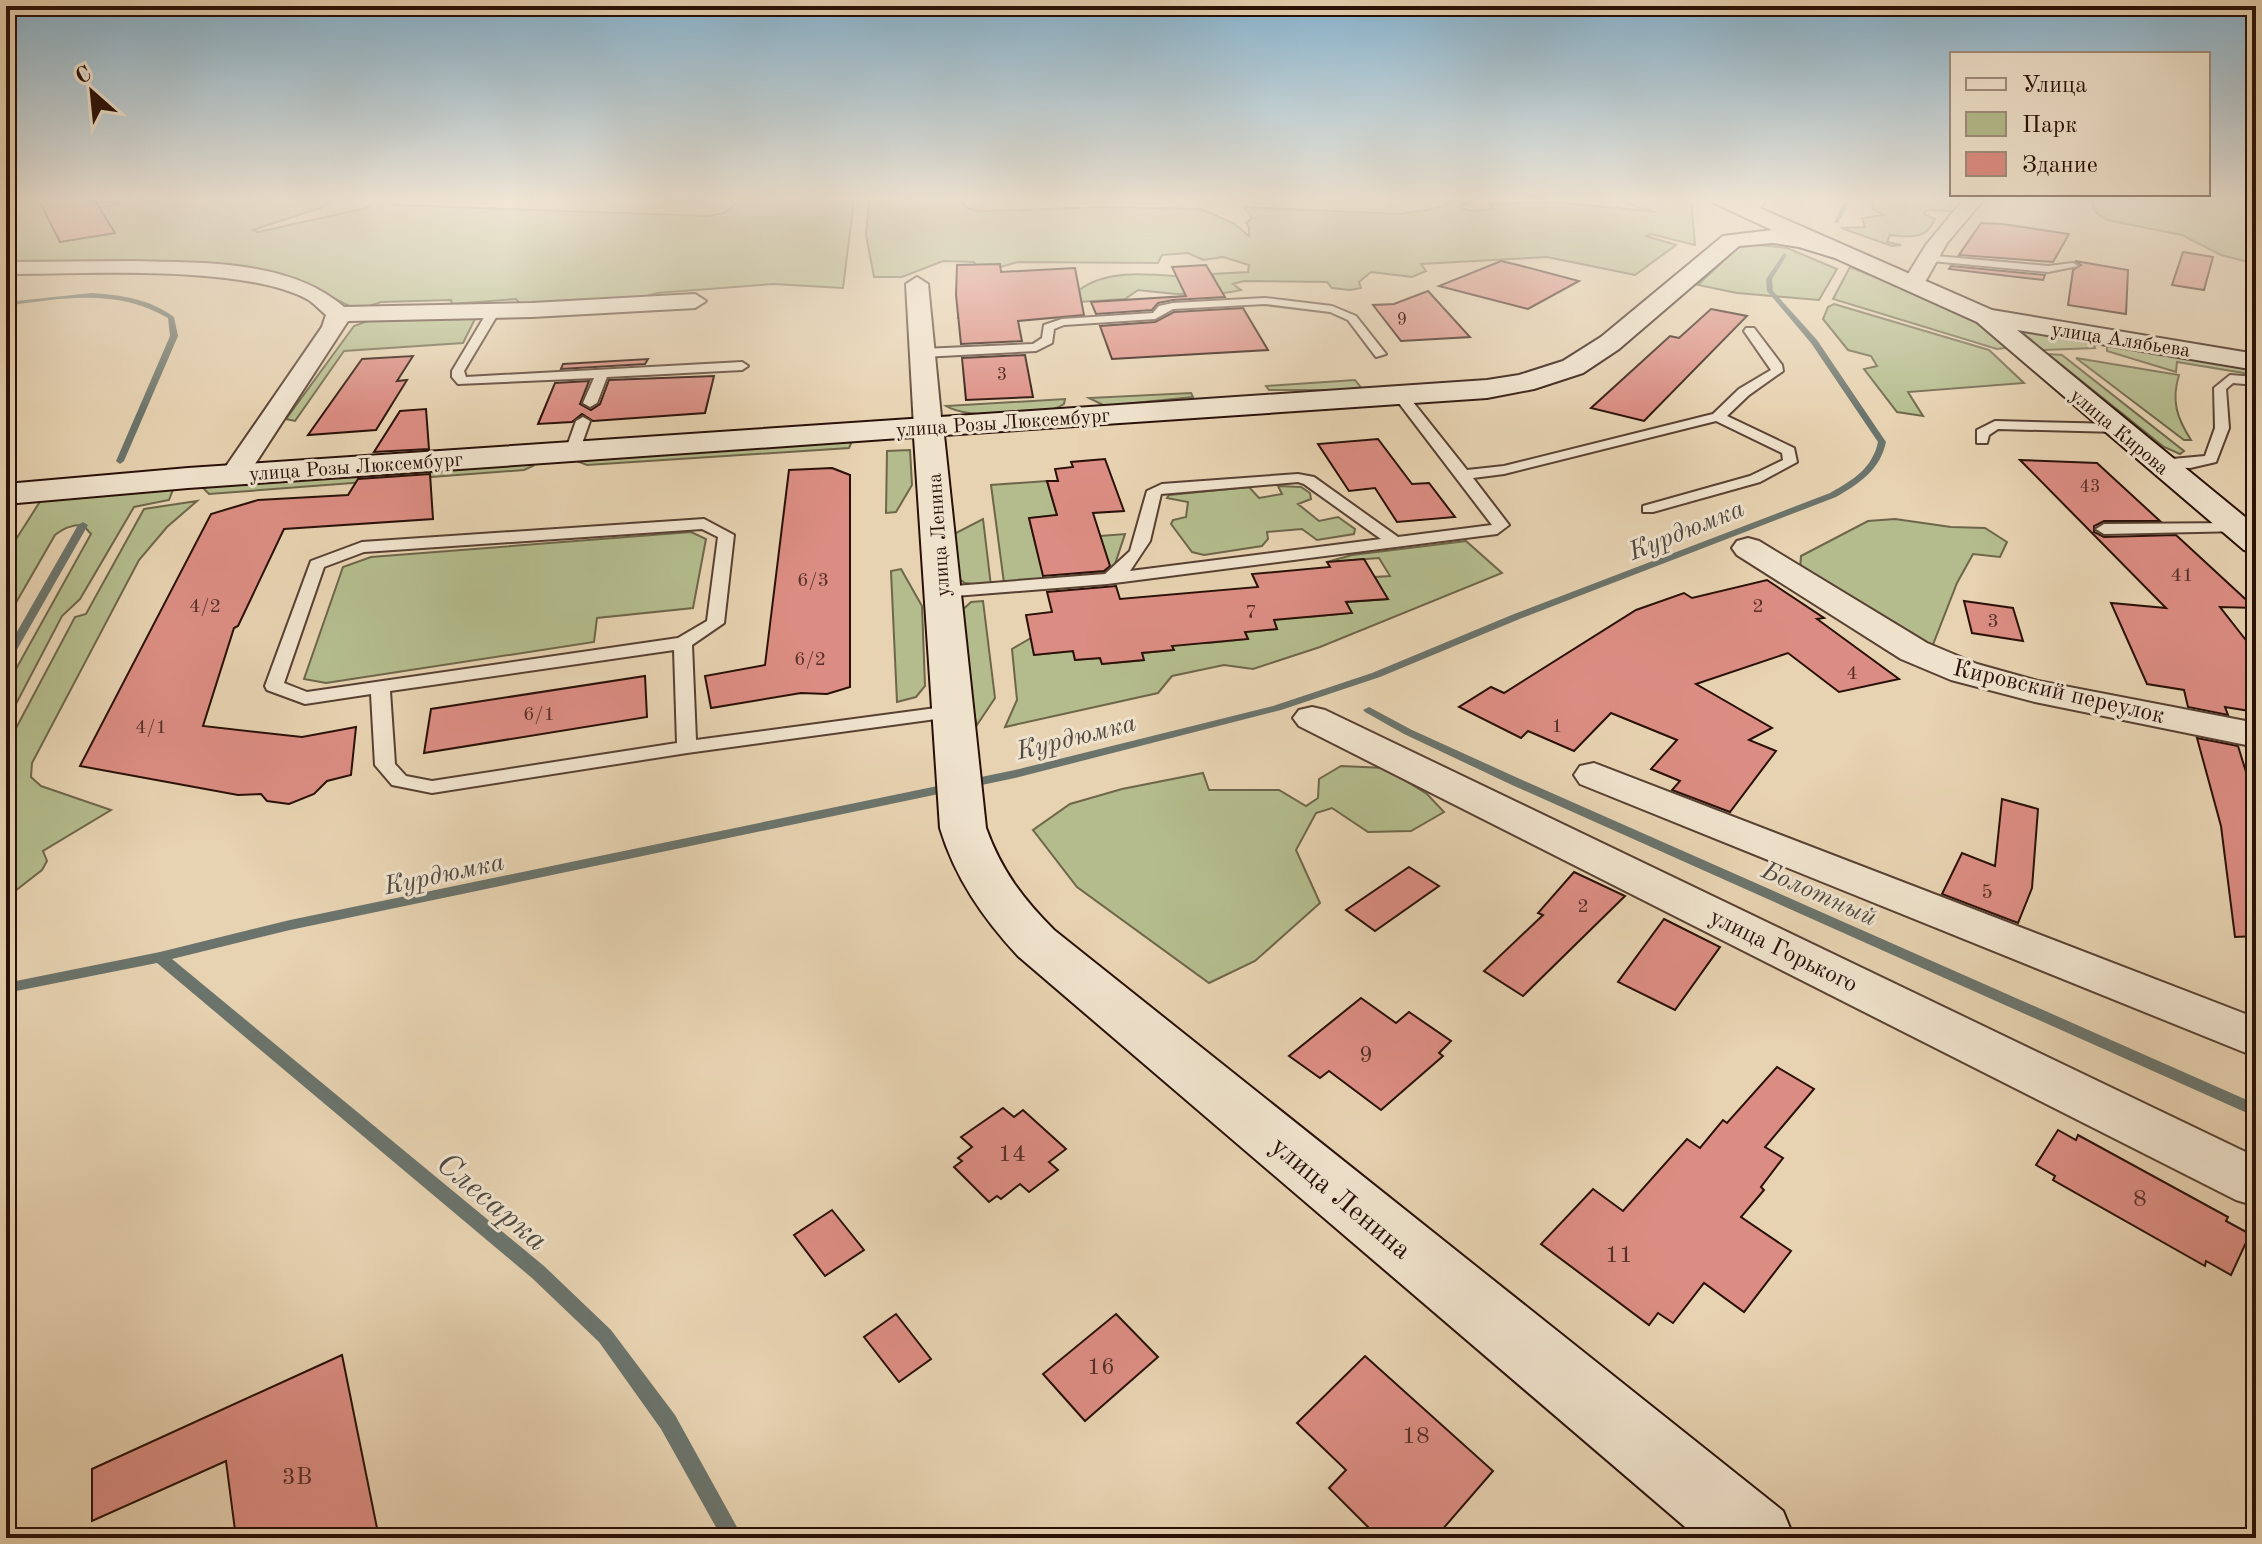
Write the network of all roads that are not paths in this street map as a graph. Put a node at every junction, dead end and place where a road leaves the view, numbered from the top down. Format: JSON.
{"nodes":[{"id":1,"x":190,"y":271,"type":"edge"},
{"id":2,"x":1693,"y":271,"type":"edge"},
{"id":3,"x":1883,"y":271,"type":"edge"},
{"id":4,"x":1919,"y":271,"type":"edge"},
{"id":5,"x":917,"y":284,"type":"dead end"},
{"id":6,"x":1913,"y":284,"type":"junction"},
{"id":7,"x":695,"y":301,"type":"dead end"},
{"id":8,"x":495,"y":309,"type":"junction"},
{"id":9,"x":338,"y":314,"type":"junction"},
{"id":10,"x":1986,"y":317,"type":"junction"},
{"id":11,"x":1750,"y":331,"type":"dead end"},
{"id":12,"x":922,"y":353,"type":"junction"},
{"id":13,"x":1380,"y":354,"type":"dead end"},
{"id":14,"x":2256,"y":362,"type":"edge"},
{"id":15,"x":742,"y":366,"type":"dead end"},
{"id":16,"x":601,"y":375,"type":"junction"},
{"id":17,"x":2256,"y":381,"type":"edge"},
{"id":18,"x":1400,"y":395,"type":"junction"},
{"id":19,"x":590,"y":403,"type":"dead end"},
{"id":20,"x":1718,"y":417,"type":"junction"},
{"id":21,"x":583,"y":421,"type":"dead end"},
{"id":22,"x":928,"y":427,"type":"junction"},
{"id":23,"x":2117,"y":428,"type":"junction"},
{"id":24,"x":1982,"y":440,"type":"dead end"},
{"id":25,"x":572,"y":452,"type":"junction"},
{"id":26,"x":2161,"y":464,"type":"junction"},
{"id":27,"x":234,"y":475,"type":"junction"},
{"id":28,"x":1464,"y":475,"type":"junction"},
{"id":29,"x":6,"y":494,"type":"edge"},
{"id":30,"x":1648,"y":509,"type":"dead end"},
{"id":31,"x":2104,"y":529,"type":"dead end"},
{"id":32,"x":2247,"y":536,"type":"edge"},
{"id":33,"x":1394,"y":541,"type":"junction"},
{"id":34,"x":1748,"y":548,"type":"dead end"},
{"id":35,"x":1107,"y":579,"type":"junction"},
{"id":36,"x":942,"y":592,"type":"junction"},
{"id":37,"x":683,"y":643,"type":"junction"},
{"id":38,"x":380,"y":687,"type":"junction"},
{"id":39,"x":1312,"y":718,"type":"dead end"},
{"id":40,"x":953,"y":725,"type":"junction"},
{"id":41,"x":2256,"y":735,"type":"edge"},
{"id":42,"x":687,"y":747,"type":"junction"},
{"id":43,"x":1594,"y":775,"type":"dead end"},
{"id":44,"x":2256,"y":1038,"type":"edge"},
{"id":45,"x":2256,"y":1183,"type":"edge"},
{"id":46,"x":1756,"y":1538,"type":"edge"}],
"edges":[{"from":1,"to":9,"type":"street"},
{"from":2,"to":18,"type":"main road","name":"улица Розы Люксембург"},
{"from":3,"to":6,"type":"main road"},
{"from":4,"to":6,"type":"street"},
{"from":5,"to":12,"type":"street","name":"улица Ленина"},
{"from":6,"to":10,"type":"main road"},
{"from":7,"to":8,"type":"street"},
{"from":8,"to":9,"type":"street"},
{"from":8,"to":16,"type":"lane"},
{"from":9,"to":27,"type":"street"},
{"from":10,"to":14,"type":"main road","name":"улица Алябьева"},
{"from":10,"to":23,"type":"main road","name":"улица Кирова"},
{"from":11,"to":20,"type":"lane"},
{"from":12,"to":13,"type":"lane"},
{"from":12,"to":22,"type":"street","name":"улица Ленина"},
{"from":15,"to":16,"type":"lane"},
{"from":16,"to":19,"type":"lane"},
{"from":17,"to":26,"type":"lane"},
{"from":18,"to":22,"type":"main road","name":"улица Розы Люксембург"},
{"from":18,"to":28,"type":"lane"},
{"from":20,"to":28,"type":"lane"},
{"from":20,"to":30,"type":"lane"},
{"from":21,"to":25,"type":"lane"},
{"from":22,"to":25,"type":"main road","name":"улица Розы Люксембург"},
{"from":22,"to":36,"type":"main road","name":"улица Ленина"},
{"from":23,"to":24,"type":"lane"},
{"from":23,"to":26,"type":"main road","name":"улица Кирова"},
{"from":25,"to":27,"type":"main road","name":"улица Розы Люксембург"},
{"from":26,"to":32,"type":"main road","name":"улица Кирова"},
{"from":27,"to":29,"type":"main road","name":"улица Розы Люксембург"},
{"from":28,"to":33,"type":"lane"},
{"from":31,"to":32,"type":"lane"},
{"from":33,"to":35,"type":"lane"},
{"from":33,"to":35,"type":"lane"},
{"from":34,"to":41,"type":"street","name":"Кировский переулок"},
{"from":35,"to":36,"type":"lane"},
{"from":36,"to":40,"type":"main road","name":"улица Ленина"},
{"from":37,"to":38,"type":"lane"},
{"from":37,"to":38,"type":"lane"},
{"from":37,"to":42,"type":"lane"},
{"from":38,"to":42,"type":"lane"},
{"from":39,"to":45,"type":"street","name":"улица Горького"},
{"from":40,"to":42,"type":"lane"},
{"from":40,"to":46,"type":"main road","name":"улица Ленина"},
{"from":43,"to":44,"type":"street"}]}
